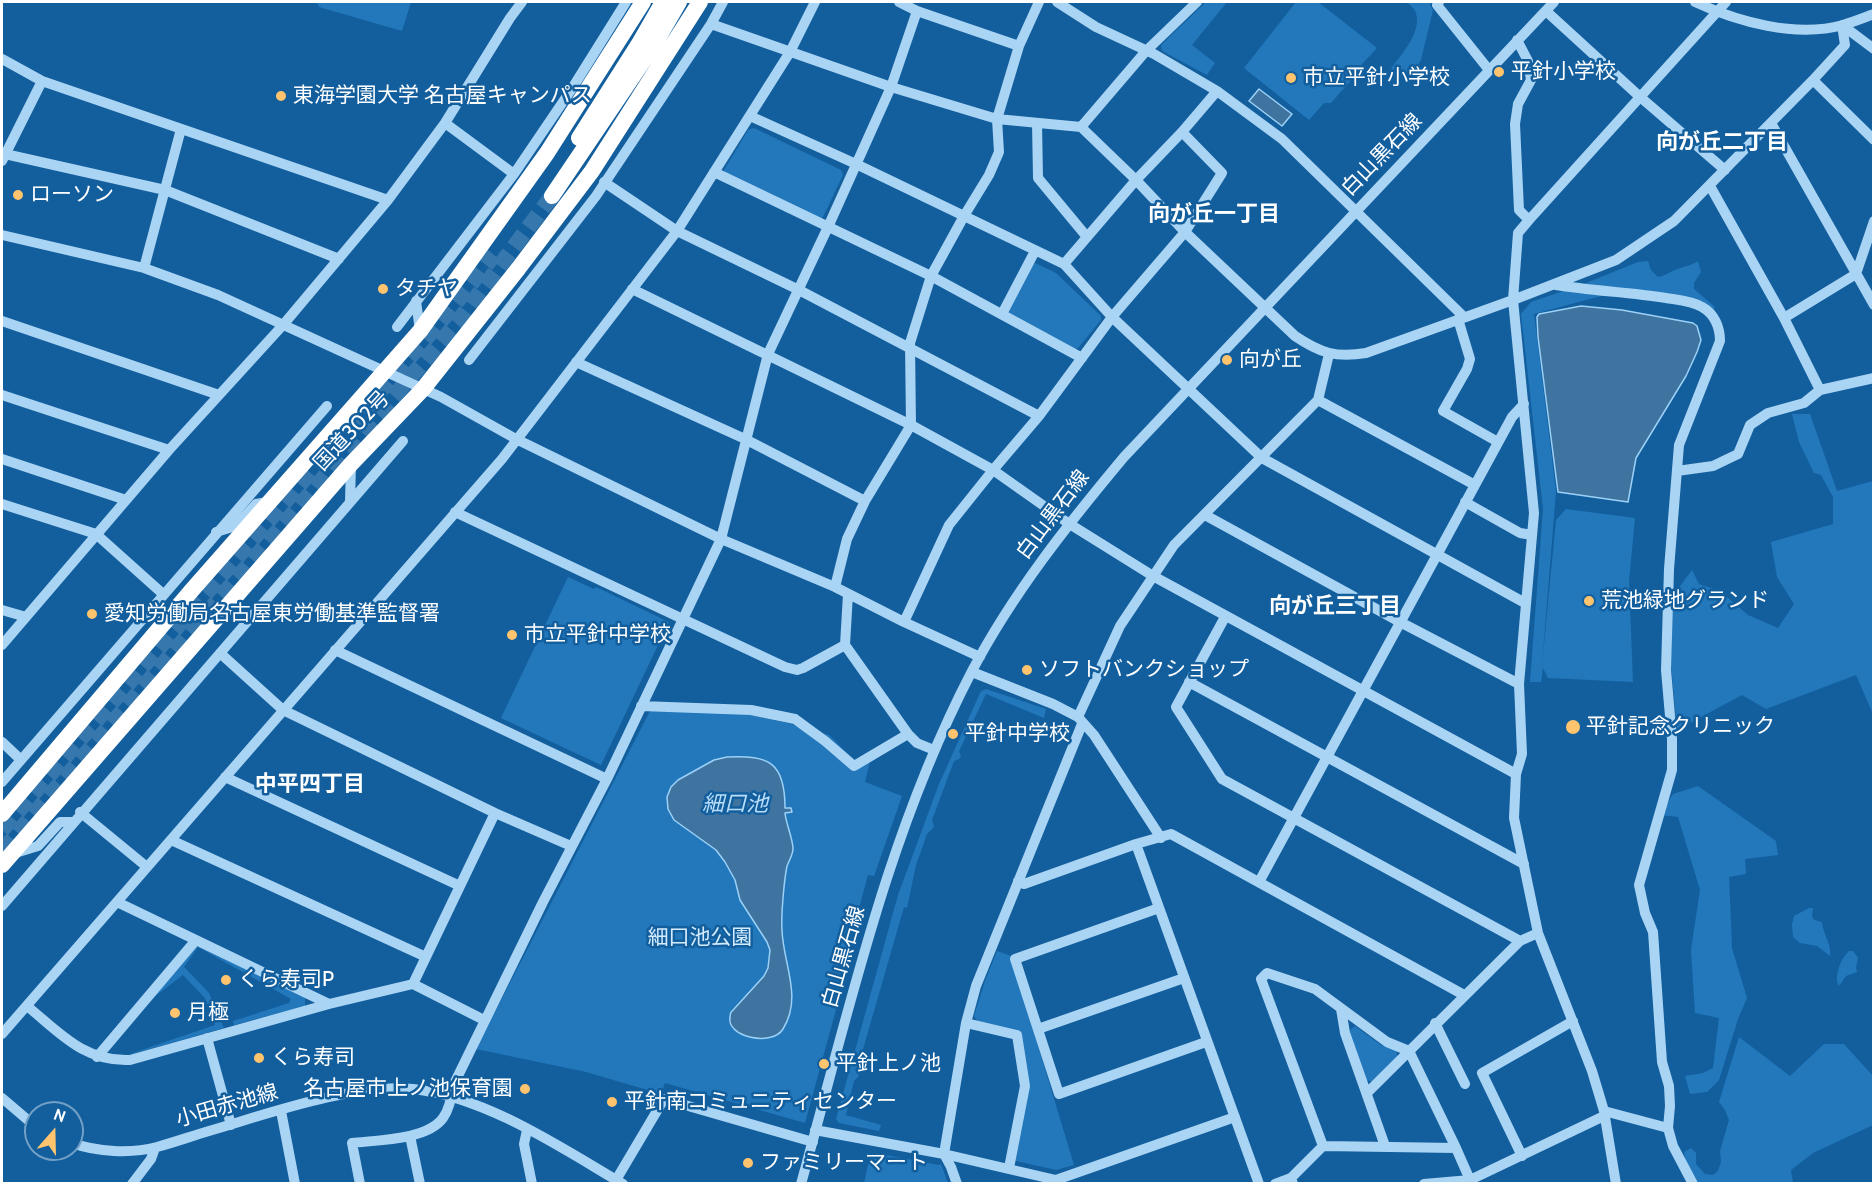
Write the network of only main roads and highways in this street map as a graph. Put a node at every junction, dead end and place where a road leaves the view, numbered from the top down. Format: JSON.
{"nodes":[{"id":1,"x":643,"y":2,"type":"edge"},
{"id":2,"x":663,"y":2,"type":"edge"},
{"id":3,"x":679,"y":2,"type":"edge"},
{"id":4,"x":700,"y":2,"type":"edge"},
{"id":5,"x":2,"y":814,"type":"edge"},
{"id":6,"x":6,"y":860,"type":"edge"}],
"edges":[{"from":1,"to":5,"type":"highway","name":"国道302号"},
{"from":2,"to":3,"type":"highway"},
{"from":4,"to":6,"type":"highway","name":"国道302号"}]}
